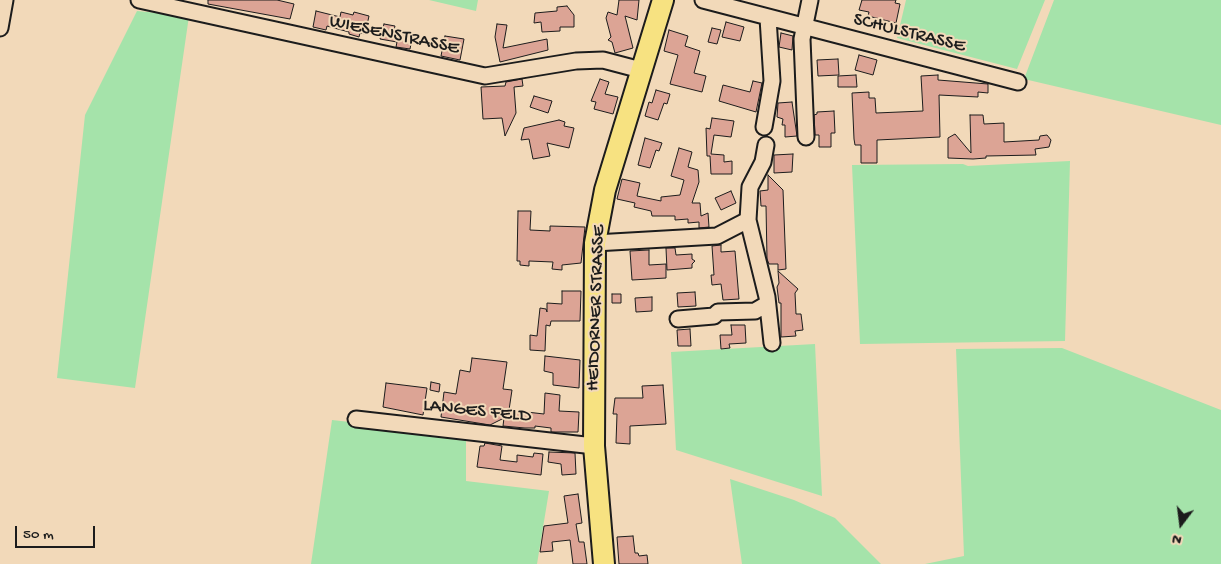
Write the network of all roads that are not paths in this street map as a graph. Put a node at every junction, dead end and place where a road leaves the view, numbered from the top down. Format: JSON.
{"nodes":[{"id":1,"x":5,"y":0,"type":"edge"},
{"id":2,"x":139,"y":0,"type":"edge"},
{"id":3,"x":663,"y":0,"type":"edge"},
{"id":4,"x":703,"y":0,"type":"edge"},
{"id":5,"x":810,"y":0,"type":"edge"},
{"id":6,"x":768,"y":18,"type":"junction"},
{"id":7,"x":804,"y":27,"type":"junction"},
{"id":8,"x":0,"y":28,"type":"edge"},
{"id":9,"x":641,"y":70,"type":"junction"},
{"id":10,"x":1018,"y":82,"type":"dead end"},
{"id":11,"x":764,"y":126,"type":"dead end"},
{"id":12,"x":806,"y":136,"type":"dead end"},
{"id":13,"x":766,"y":145,"type":"dead end"},
{"id":14,"x":748,"y":220,"type":"junction"},
{"id":15,"x":595,"y":243,"type":"junction"},
{"id":16,"x":767,"y":304,"type":"junction"},
{"id":17,"x":678,"y":319,"type":"dead end"},
{"id":18,"x":772,"y":343,"type":"dead end"},
{"id":19,"x":356,"y":419,"type":"dead end"},
{"id":20,"x":594,"y":446,"type":"junction"},
{"id":21,"x":604,"y":564,"type":"edge"}],
"edges":[{"from":1,"to":8,"type":"street"},
{"from":2,"to":9,"type":"street","name":"WIESENSTRASSE"},
{"from":3,"to":9,"type":"main road","name":"HEIDORNER STRASSE"},
{"from":4,"to":6,"type":"street","name":"SCHULSTRASSE"},
{"from":5,"to":7,"type":"street"},
{"from":6,"to":7,"type":"street","name":"SCHULSTRASSE"},
{"from":6,"to":11,"type":"street"},
{"from":7,"to":10,"type":"street","name":"SCHULSTRASSE"},
{"from":7,"to":12,"type":"street"},
{"from":9,"to":15,"type":"main road","name":"HEIDORNER STRASSE"},
{"from":13,"to":14,"type":"street"},
{"from":14,"to":15,"type":"street"},
{"from":14,"to":16,"type":"street"},
{"from":15,"to":20,"type":"main road","name":"HEIDORNER STRASSE"},
{"from":16,"to":17,"type":"street"},
{"from":16,"to":18,"type":"street"},
{"from":19,"to":20,"type":"street","name":"LANGES FELD"},
{"from":20,"to":21,"type":"main road","name":"HEIDORNER STRASSE"}]}
